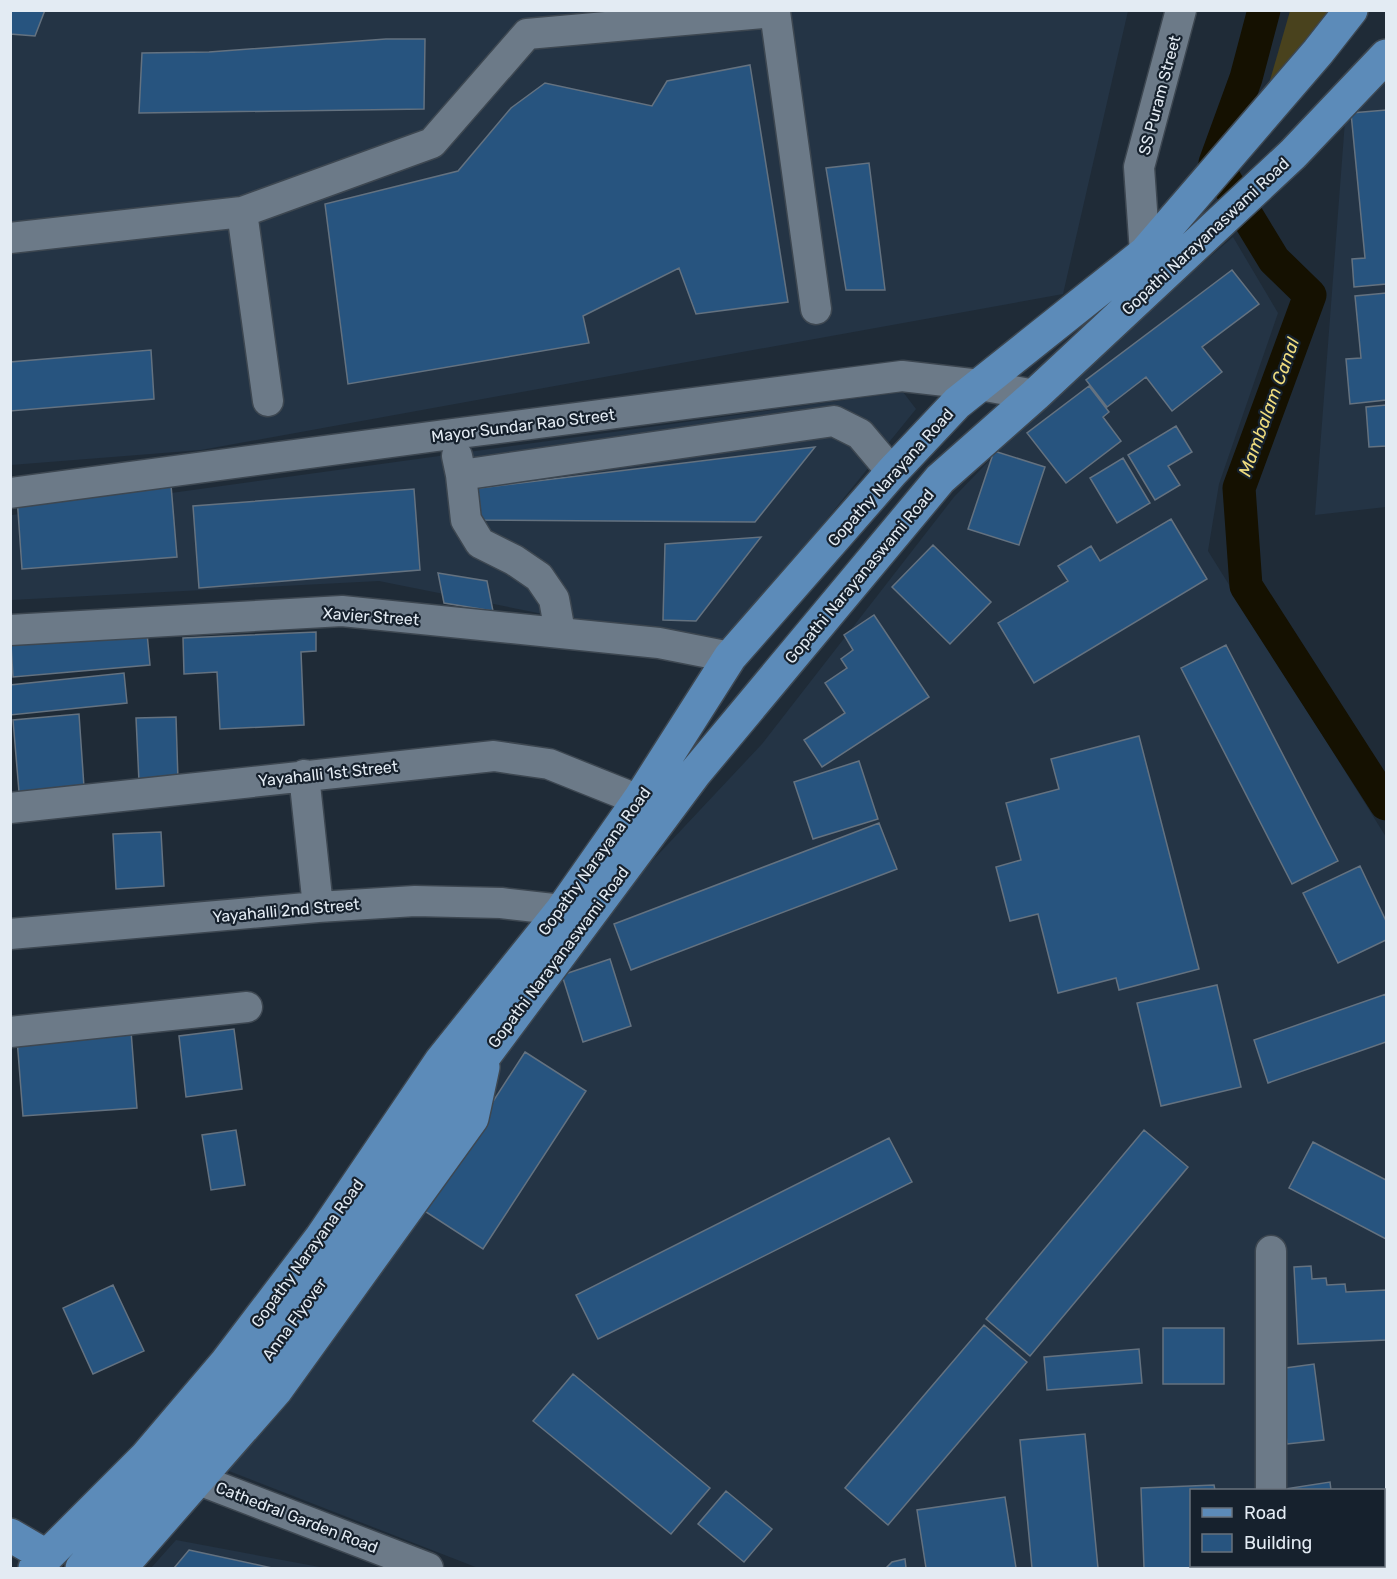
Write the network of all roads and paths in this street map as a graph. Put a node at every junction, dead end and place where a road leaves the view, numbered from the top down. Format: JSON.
{"nodes":[{"id":1,"x":1181,"y":10,"type":"edge"},
{"id":2,"x":1351,"y":10,"type":"edge"},
{"id":3,"x":1386,"y":56,"type":"edge"},
{"id":4,"x":242,"y":212,"type":"junction"},
{"id":5,"x":10,"y":238,"type":"edge"},
{"id":6,"x":1145,"y":253,"type":"junction"},
{"id":7,"x":816,"y":309,"type":"dead end"},
{"id":8,"x":980,"y":385,"type":"junction"},
{"id":9,"x":1035,"y":395,"type":"junction"},
{"id":10,"x":268,"y":401,"type":"dead end"},
{"id":11,"x":452,"y":434,"type":"junction"},
{"id":12,"x":892,"y":472,"type":"junction"},
{"id":13,"x":461,"y":475,"type":"junction"},
{"id":14,"x":10,"y":493,"type":"edge"},
{"id":15,"x":10,"y":630,"type":"edge"},
{"id":16,"x":560,"y":632,"type":"junction"},
{"id":17,"x":730,"y":657,"type":"junction"},
{"id":18,"x":304,"y":775,"type":"junction"},
{"id":19,"x":639,"y":800,"type":"junction"},
{"id":20,"x":10,"y":808,"type":"edge"},
{"id":21,"x":318,"y":907,"type":"junction"},
{"id":22,"x":562,"y":910,"type":"junction"},
{"id":23,"x":10,"y":934,"type":"edge"},
{"id":24,"x":247,"y":1007,"type":"dead end"},
{"id":25,"x":10,"y":1032,"type":"edge"},
{"id":26,"x":486,"y":1054,"type":"junction"},
{"id":27,"x":1271,"y":1251,"type":"dead end"},
{"id":28,"x":199,"y":1480,"type":"junction"},
{"id":29,"x":1271,"y":1489,"type":"edge"},
{"id":30,"x":10,"y":1535,"type":"edge"},
{"id":31,"x":40,"y":1562,"type":"edge"},
{"id":32,"x":82,"y":1569,"type":"edge"},
{"id":33,"x":120,"y":1569,"type":"edge"},
{"id":34,"x":428,"y":1569,"type":"edge"}],
"edges":[{"from":1,"to":6,"type":"street","name":"SS Puram Street"},
{"from":2,"to":6,"type":"main road","name":"Gopathy Narayana Road"},
{"from":3,"to":9,"type":"main road","name":"Gopathi Narayanaswami Road"},
{"from":4,"to":5,"type":"street"},
{"from":4,"to":7,"type":"street"},
{"from":4,"to":10,"type":"street"},
{"from":6,"to":8,"type":"main road","name":"Gopathy Narayana Road"},
{"from":8,"to":9,"type":"street","name":"Mayor Sundar Rao Street"},
{"from":8,"to":11,"type":"street","name":"Mayor Sundar Rao Street"},
{"from":8,"to":12,"type":"main road","name":"Gopathy Narayana Road"},
{"from":9,"to":26,"type":"main road","name":"Gopathi Narayanaswami Road"},
{"from":11,"to":13,"type":"street"},
{"from":11,"to":14,"type":"street","name":"Mayor Sundar Rao Street"},
{"from":12,"to":13,"type":"street"},
{"from":12,"to":17,"type":"main road","name":"Gopathy Narayana Road"},
{"from":13,"to":16,"type":"street"},
{"from":15,"to":16,"type":"street","name":"Xavier Street"},
{"from":16,"to":17,"type":"street","name":"Xavier Street"},
{"from":17,"to":19,"type":"main road","name":"Gopathy Narayana Road"},
{"from":18,"to":19,"type":"street","name":"Yayahalli 1st Street"},
{"from":18,"to":20,"type":"street","name":"Yayahalli 1st Street"},
{"from":18,"to":21,"type":"street"},
{"from":19,"to":22,"type":"main road","name":"Gopathy Narayana Road"},
{"from":21,"to":22,"type":"street","name":"Yayahalli 2nd Street"},
{"from":21,"to":23,"type":"street","name":"Yayahalli 2nd Street"},
{"from":22,"to":31,"type":"main road","name":"Gopathy Narayana Road"},
{"from":24,"to":25,"type":"street"},
{"from":26,"to":28,"type":"main road"},
{"from":26,"to":32,"type":"main road","name":"Anna Flyover"},
{"from":27,"to":29,"type":"street"},
{"from":28,"to":33,"type":"main road"},
{"from":28,"to":34,"type":"street","name":"Cathedral Garden Road"},
{"from":30,"to":31,"type":"main road"}]}
